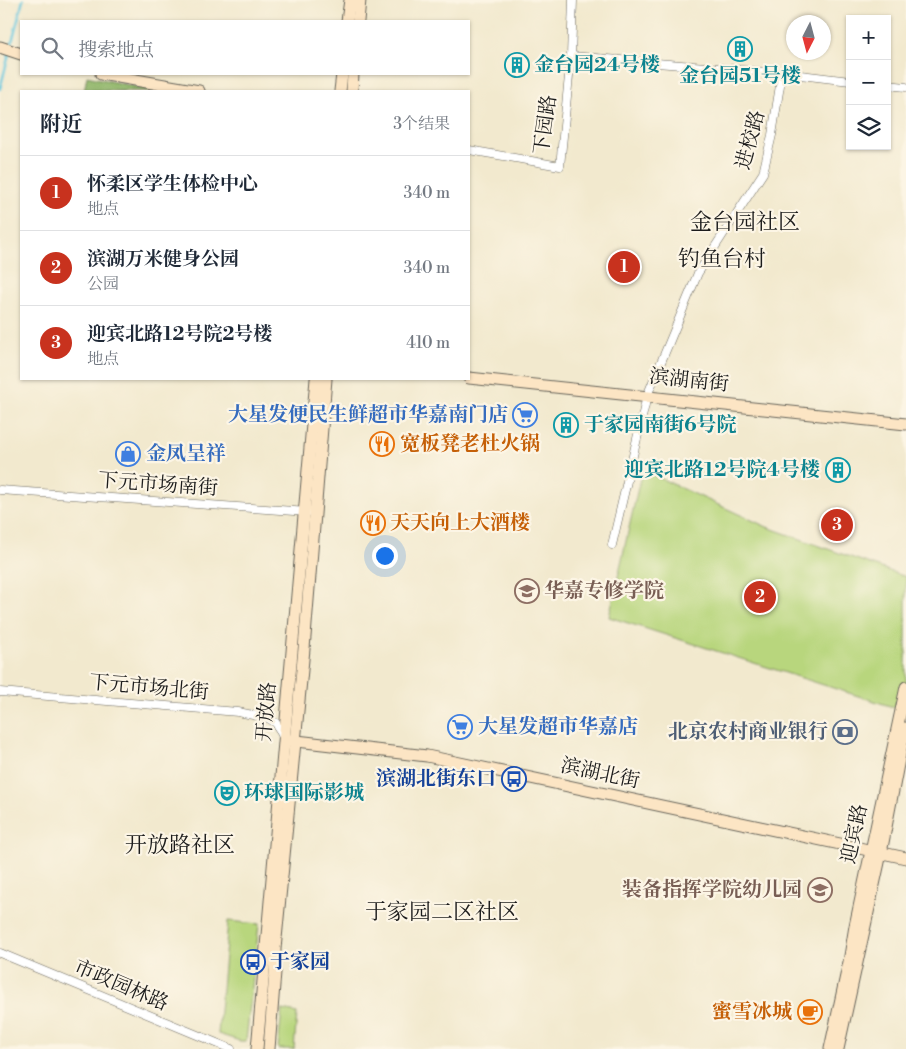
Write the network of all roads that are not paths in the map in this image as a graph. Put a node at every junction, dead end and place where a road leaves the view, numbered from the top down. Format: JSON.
{"nodes":[{"id":1,"x":350,"y":0,"type":"edge"},
{"id":2,"x":360,"y":0,"type":"edge"},
{"id":3,"x":573,"y":0,"type":"edge"},
{"id":4,"x":348,"y":20,"type":"edge"},
{"id":5,"x":358,"y":20,"type":"edge"},
{"id":6,"x":0,"y":47,"type":"edge"},
{"id":7,"x":20,"y":54,"type":"edge"},
{"id":8,"x":571,"y":56,"type":"junction"},
{"id":9,"x":782,"y":73,"type":"junction"},
{"id":10,"x":107,"y":75,"type":"edge"},
{"id":11,"x":342,"y":75,"type":"edge"},
{"id":12,"x":353,"y":75,"type":"edge"},
{"id":13,"x":846,"y":80,"type":"edge"},
{"id":14,"x":891,"y":85,"type":"edge"},
{"id":15,"x":906,"y":87,"type":"edge"},
{"id":16,"x":193,"y":90,"type":"edge"},
{"id":17,"x":340,"y":90,"type":"edge"},
{"id":18,"x":352,"y":90,"type":"edge"},
{"id":19,"x":470,"y":150,"type":"edge"},
{"id":20,"x":470,"y":378,"type":"edge"},
{"id":21,"x":316,"y":380,"type":"edge"},
{"id":22,"x":326,"y":380,"type":"edge"},
{"id":23,"x":647,"y":396,"type":"junction"},
{"id":24,"x":906,"y":424,"type":"edge"},
{"id":25,"x":0,"y":490,"type":"edge"},
{"id":26,"x":309,"y":512,"type":"junction"},
{"id":27,"x":612,"y":545,"type":"dead end"},
{"id":28,"x":906,"y":687,"type":"edge"},
{"id":29,"x":0,"y":692,"type":"edge"},
{"id":30,"x":906,"y":724,"type":"edge"},
{"id":31,"x":289,"y":740,"type":"junction"},
{"id":32,"x":876,"y":852,"type":"junction"},
{"id":33,"x":906,"y":858,"type":"edge"},
{"id":34,"x":0,"y":953,"type":"edge"},
{"id":35,"x":230,"y":1049,"type":"edge"},
{"id":36,"x":257,"y":1049,"type":"edge"},
{"id":37,"x":269,"y":1049,"type":"edge"},
{"id":38,"x":830,"y":1049,"type":"edge"},
{"id":39,"x":838,"y":1049,"type":"edge"}],
"edges":[{"from":1,"to":4,"type":"main road"},
{"from":2,"to":5,"type":"main road"},
{"from":3,"to":8,"type":"street","name":"下园路"},
{"from":6,"to":7,"type":"main road"},
{"from":8,"to":9,"type":"street"},
{"from":8,"to":19,"type":"street","name":"下园路"},
{"from":9,"to":13,"type":"street"},
{"from":9,"to":23,"type":"street","name":"进校路"},
{"from":10,"to":16,"type":"main road"},
{"from":11,"to":17,"type":"main road"},
{"from":12,"to":18,"type":"main road"},
{"from":14,"to":15,"type":"street"},
{"from":20,"to":23,"type":"main road","name":"滨湖南街"},
{"from":21,"to":26,"type":"main road","name":"开放路"},
{"from":22,"to":26,"type":"main road","name":"开放路"},
{"from":23,"to":24,"type":"main road","name":"滨湖南街"},
{"from":23,"to":27,"type":"street","name":"进校路"},
{"from":25,"to":26,"type":"street","name":"下元市场南街"},
{"from":26,"to":31,"type":"main road","name":"开放路"},
{"from":28,"to":32,"type":"main road","name":"迎宾路"},
{"from":29,"to":31,"type":"street","name":"下元市场北街"},
{"from":30,"to":32,"type":"main road","name":"迎宾路"},
{"from":31,"to":32,"type":"main road","name":"滨湖北街"},
{"from":31,"to":36,"type":"main road","name":"开放路"},
{"from":31,"to":37,"type":"main road","name":"开放路"},
{"from":32,"to":33,"type":"main road","name":"滨湖北街"},
{"from":32,"to":38,"type":"main road","name":"迎宾路"},
{"from":32,"to":39,"type":"main road","name":"迎宾路"},
{"from":34,"to":35,"type":"street","name":"市政园林路"}]}
